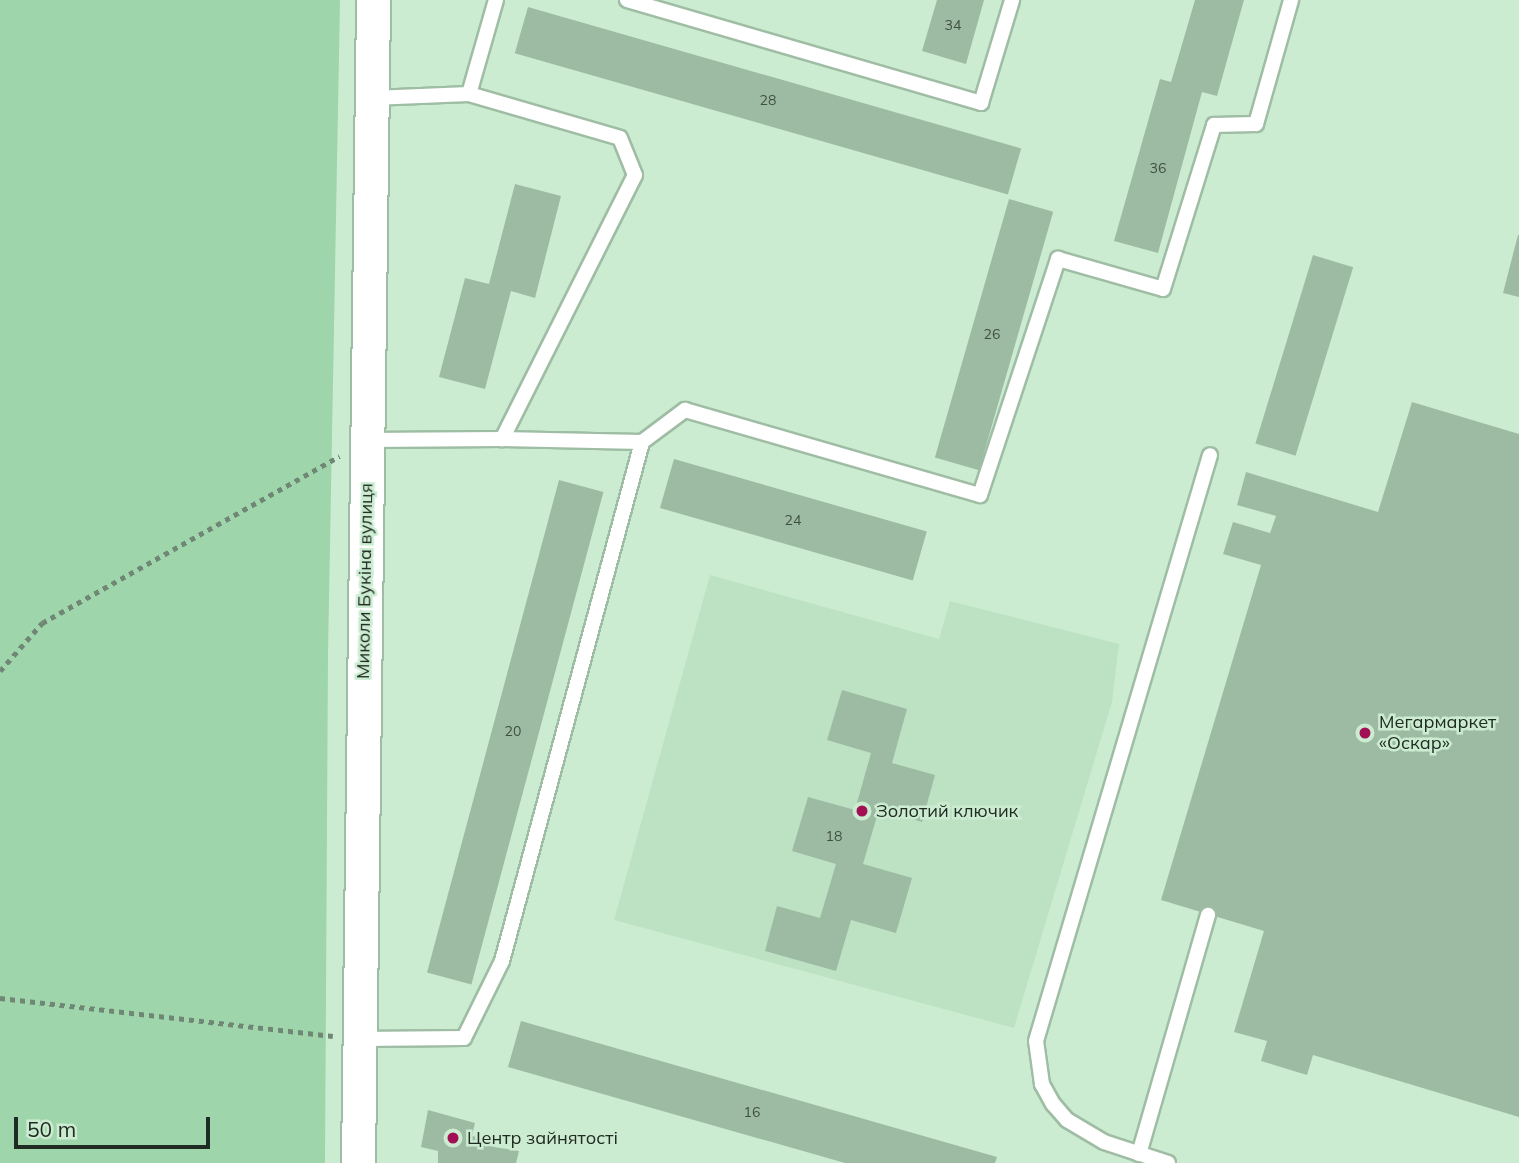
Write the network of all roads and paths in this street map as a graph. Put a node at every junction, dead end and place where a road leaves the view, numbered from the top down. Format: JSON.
{"nodes":[{"id":1,"x":373,"y":0,"type":"edge"},
{"id":2,"x":496,"y":0,"type":"edge"},
{"id":3,"x":627,"y":0,"type":"edge"},
{"id":4,"x":1012,"y":0,"type":"edge"},
{"id":5,"x":1291,"y":0,"type":"edge"},
{"id":6,"x":469,"y":94,"type":"junction"},
{"id":7,"x":372,"y":97,"type":"junction"},
{"id":8,"x":502,"y":439,"type":"junction"},
{"id":9,"x":367,"y":440,"type":"junction"},
{"id":10,"x":642,"y":442,"type":"junction"},
{"id":11,"x":1210,"y":455,"type":"dead end"},
{"id":12,"x":0,"y":671,"type":"edge"},
{"id":13,"x":1208,"y":915,"type":"dead end"},
{"id":14,"x":0,"y":998,"type":"edge"},
{"id":15,"x":359,"y":1039,"type":"junction"},
{"id":16,"x":1139,"y":1154,"type":"junction"},
{"id":17,"x":1160,"y":1162,"type":"edge"},
{"id":18,"x":358,"y":1163,"type":"edge"}],
"edges":[{"from":1,"to":7,"type":"street","name":"Миколи Букіна вулиця"},
{"from":2,"to":6,"type":"lane"},
{"from":3,"to":4,"type":"lane"},
{"from":5,"to":10,"type":"lane"},
{"from":6,"to":7,"type":"lane"},
{"from":6,"to":8,"type":"lane"},
{"from":7,"to":9,"type":"street","name":"Миколи Букіна вулиця"},
{"from":8,"to":9,"type":"lane"},
{"from":8,"to":10,"type":"lane"},
{"from":9,"to":12,"type":"path"},
{"from":9,"to":15,"type":"street","name":"Миколи Букіна вулиця"},
{"from":10,"to":15,"type":"lane"},
{"from":11,"to":16,"type":"lane"},
{"from":13,"to":16,"type":"lane"},
{"from":14,"to":15,"type":"path"},
{"from":15,"to":18,"type":"street","name":"Миколи Букіна вулиця"},
{"from":16,"to":17,"type":"lane"}]}
